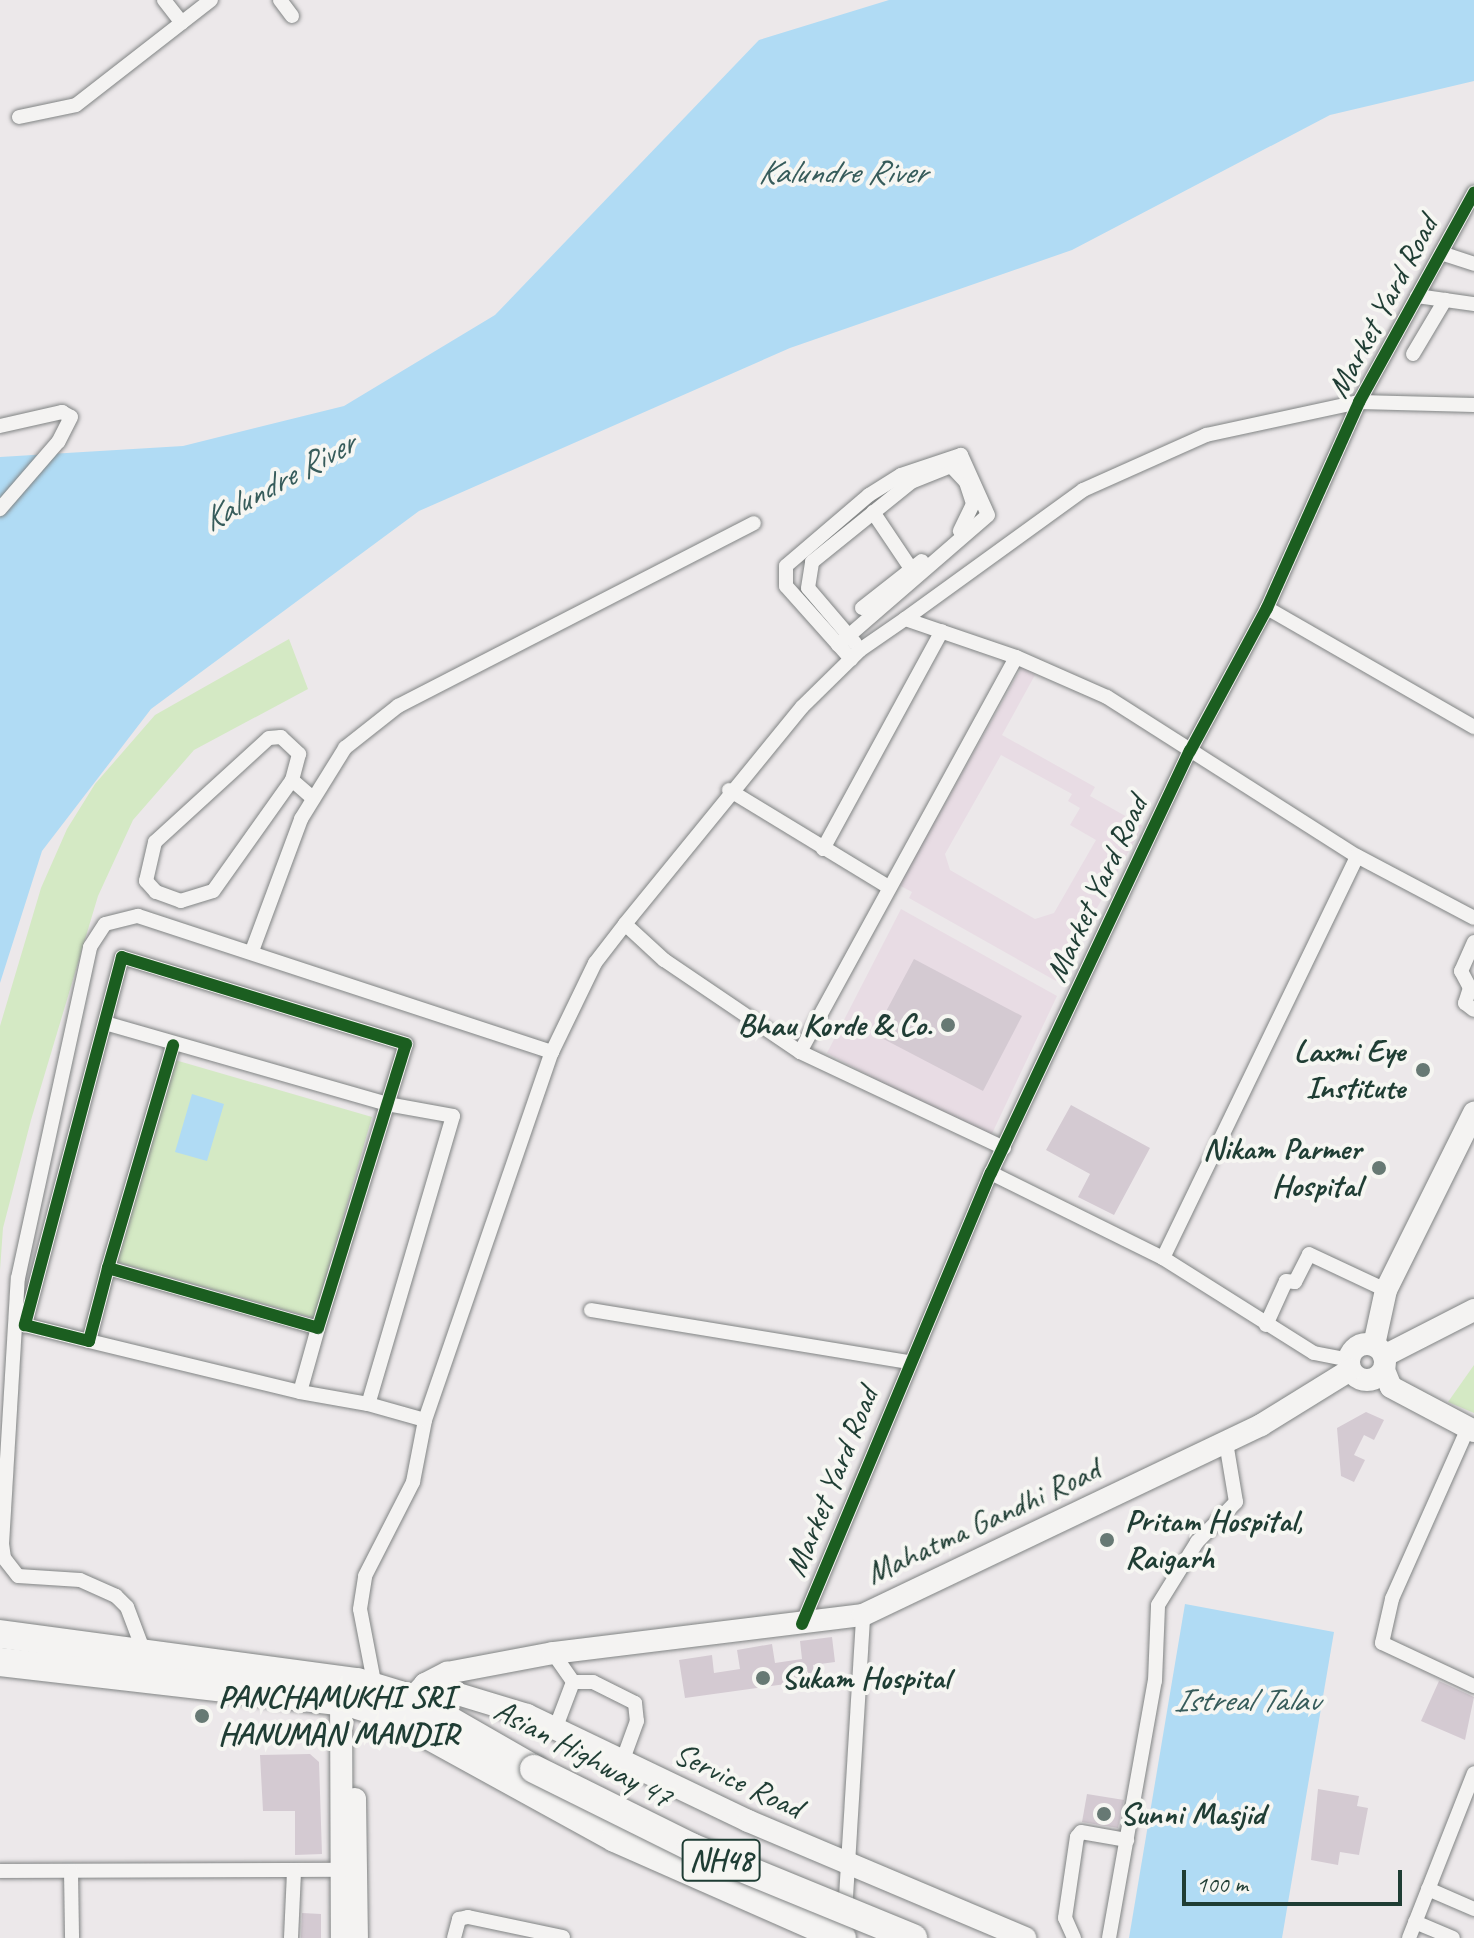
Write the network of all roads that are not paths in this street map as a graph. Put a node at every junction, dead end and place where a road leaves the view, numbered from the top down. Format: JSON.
{"nodes":[{"id":1,"x":211,"y":0,"type":"edge"},
{"id":2,"x":280,"y":0,"type":"edge"},
{"id":3,"x":170,"y":2,"type":"edge"},
{"id":4,"x":292,"y":16,"type":"dead end"},
{"id":5,"x":182,"y":23,"type":"junction"},
{"id":6,"x":19,"y":117,"type":"dead end"},
{"id":7,"x":1474,"y":193,"type":"edge"},
{"id":8,"x":1441,"y":253,"type":"junction"},
{"id":9,"x":1474,"y":264,"type":"edge"},
{"id":10,"x":1417,"y":296,"type":"junction"},
{"id":11,"x":1445,"y":300,"type":"junction"},
{"id":12,"x":1474,"y":304,"type":"edge"},
{"id":13,"x":1413,"y":354,"type":"dead end"},
{"id":14,"x":1359,"y":402,"type":"junction"},
{"id":15,"x":1474,"y":405,"type":"edge"},
{"id":16,"x":0,"y":426,"type":"edge"},
{"id":17,"x":0,"y":509,"type":"edge"},
{"id":18,"x":873,"y":512,"type":"junction"},
{"id":19,"x":754,"y":523,"type":"dead end"},
{"id":20,"x":912,"y":570,"type":"junction"},
{"id":21,"x":862,"y":608,"type":"dead end"},
{"id":22,"x":1267,"y":608,"type":"junction"},
{"id":23,"x":905,"y":619,"type":"junction"},
{"id":24,"x":942,"y":631,"type":"junction"},
{"id":25,"x":843,"y":640,"type":"junction"},
{"id":26,"x":855,"y":654,"type":"junction"},
{"id":27,"x":1016,"y":657,"type":"junction"},
{"id":28,"x":1474,"y":727,"type":"edge"},
{"id":29,"x":1190,"y":751,"type":"junction"},
{"id":30,"x":292,"y":780,"type":"junction"},
{"id":31,"x":729,"y":790,"type":"junction"},
{"id":32,"x":313,"y":798,"type":"junction"},
{"id":33,"x":823,"y":849,"type":"junction"},
{"id":34,"x":1357,"y":856,"type":"junction"},
{"id":35,"x":887,"y":886,"type":"junction"},
{"id":36,"x":1474,"y":918,"type":"edge"},
{"id":37,"x":625,"y":924,"type":"junction"},
{"id":38,"x":1474,"y":942,"type":"edge"},
{"id":39,"x":252,"y":951,"type":"junction"},
{"id":40,"x":1474,"y":1010,"type":"edge"},
{"id":41,"x":105,"y":1023,"type":"junction"},
{"id":42,"x":173,"y":1045,"type":"junction"},
{"id":43,"x":552,"y":1052,"type":"junction"},
{"id":44,"x":800,"y":1052,"type":"junction"},
{"id":45,"x":387,"y":1104,"type":"junction"},
{"id":46,"x":1474,"y":1113,"type":"edge"},
{"id":47,"x":1004,"y":1148,"type":"junction"},
{"id":48,"x":991,"y":1173,"type":"junction"},
{"id":49,"x":1163,"y":1258,"type":"junction"},
{"id":50,"x":108,"y":1268,"type":"junction"},
{"id":51,"x":1386,"y":1290,"type":"junction"},
{"id":52,"x":591,"y":1310,"type":"dead end"},
{"id":53,"x":1474,"y":1310,"type":"edge"},
{"id":54,"x":1266,"y":1325,"type":"junction"},
{"id":55,"x":318,"y":1328,"type":"junction"},
{"id":56,"x":89,"y":1341,"type":"junction"},
{"id":57,"x":1381,"y":1357,"type":"junction"},
{"id":58,"x":910,"y":1362,"type":"junction"},
{"id":59,"x":1349,"y":1365,"type":"junction"},
{"id":60,"x":300,"y":1392,"type":"junction"},
{"id":61,"x":368,"y":1404,"type":"junction"},
{"id":62,"x":425,"y":1420,"type":"junction"},
{"id":63,"x":1471,"y":1430,"type":"edge"},
{"id":64,"x":1226,"y":1442,"type":"junction"},
{"id":65,"x":863,"y":1615,"type":"junction"},
{"id":66,"x":802,"y":1624,"type":"junction"},
{"id":67,"x":0,"y":1634,"type":"edge"},
{"id":68,"x":144,"y":1652,"type":"junction"},
{"id":69,"x":553,"y":1653,"type":"junction"},
{"id":70,"x":0,"y":1662,"type":"edge"},
{"id":71,"x":573,"y":1682,"type":"junction"},
{"id":72,"x":1474,"y":1686,"type":"edge"},
{"id":73,"x":353,"y":1691,"type":"junction"},
{"id":74,"x":410,"y":1700,"type":"junction"},
{"id":75,"x":554,"y":1732,"type":"junction"},
{"id":76,"x":622,"y":1762,"type":"junction"},
{"id":77,"x":1474,"y":1773,"type":"edge"},
{"id":78,"x":529,"y":1780,"type":"junction"},
{"id":79,"x":1127,"y":1840,"type":"junction"},
{"id":80,"x":850,"y":1867,"type":"junction"},
{"id":81,"x":348,"y":1870,"type":"junction"},
{"id":82,"x":0,"y":1871,"type":"edge"},
{"id":83,"x":71,"y":1871,"type":"junction"},
{"id":84,"x":294,"y":1871,"type":"junction"},
{"id":85,"x":1428,"y":1889,"type":"junction"},
{"id":86,"x":1474,"y":1909,"type":"edge"},
{"id":87,"x":1415,"y":1922,"type":"junction"},
{"id":88,"x":563,"y":1937,"type":"edge"},
{"id":89,"x":72,"y":1938,"type":"edge"},
{"id":90,"x":291,"y":1938,"type":"edge"},
{"id":91,"x":342,"y":1938,"type":"edge"},
{"id":92,"x":357,"y":1938,"type":"edge"},
{"id":93,"x":454,"y":1938,"type":"edge"},
{"id":94,"x":842,"y":1938,"type":"edge"},
{"id":95,"x":913,"y":1938,"type":"edge"},
{"id":96,"x":1025,"y":1938,"type":"edge"},
{"id":97,"x":1074,"y":1938,"type":"edge"},
{"id":98,"x":1109,"y":1938,"type":"edge"},
{"id":99,"x":1409,"y":1938,"type":"edge"},
{"id":100,"x":1453,"y":1938,"type":"edge"}],
"edges":[{"from":1,"to":5,"type":"street"},
{"from":2,"to":4,"type":"street"},
{"from":3,"to":5,"type":"street"},
{"from":5,"to":6,"type":"street"},
{"from":7,"to":8,"type":"street","name":"Market Yard Road"},
{"from":8,"to":9,"type":"street"},
{"from":8,"to":10,"type":"street","name":"Market Yard Road"},
{"from":10,"to":11,"type":"street"},
{"from":10,"to":14,"type":"street","name":"Market Yard Road"},
{"from":11,"to":12,"type":"street"},
{"from":11,"to":13,"type":"street"},
{"from":14,"to":15,"type":"street"},
{"from":14,"to":22,"type":"street","name":"Market Yard Road"},
{"from":14,"to":23,"type":"street"},
{"from":16,"to":17,"type":"street"},
{"from":18,"to":20,"type":"street"},
{"from":18,"to":20,"type":"street"},
{"from":18,"to":25,"type":"street"},
{"from":19,"to":32,"type":"street"},
{"from":20,"to":21,"type":"street"},
{"from":22,"to":28,"type":"street"},
{"from":22,"to":29,"type":"street","name":"Market Yard Road"},
{"from":23,"to":24,"type":"street"},
{"from":23,"to":26,"type":"street"},
{"from":24,"to":27,"type":"street"},
{"from":24,"to":33,"type":"street"},
{"from":25,"to":25,"type":"street"},
{"from":25,"to":26,"type":"street"},
{"from":26,"to":31,"type":"street"},
{"from":27,"to":29,"type":"street"},
{"from":27,"to":35,"type":"street"},
{"from":29,"to":34,"type":"street"},
{"from":29,"to":47,"type":"street","name":"Market Yard Road"},
{"from":30,"to":30,"type":"street"},
{"from":30,"to":32,"type":"street"},
{"from":31,"to":33,"type":"street"},
{"from":31,"to":37,"type":"street"},
{"from":32,"to":39,"type":"street"},
{"from":33,"to":35,"type":"street"},
{"from":34,"to":36,"type":"street"},
{"from":34,"to":49,"type":"street"},
{"from":35,"to":44,"type":"street"},
{"from":37,"to":43,"type":"street"},
{"from":37,"to":44,"type":"street"},
{"from":38,"to":40,"type":"street"},
{"from":39,"to":43,"type":"street"},
{"from":39,"to":68,"type":"street"},
{"from":41,"to":42,"type":"street"},
{"from":41,"to":45,"type":"street"},
{"from":41,"to":56,"type":"street"},
{"from":42,"to":45,"type":"street"},
{"from":42,"to":50,"type":"street"},
{"from":43,"to":62,"type":"street"},
{"from":44,"to":47,"type":"street"},
{"from":45,"to":55,"type":"street"},
{"from":45,"to":61,"type":"street"},
{"from":46,"to":51,"type":"main road"},
{"from":47,"to":48,"type":"street","name":"Market Yard Road"},
{"from":48,"to":49,"type":"street"},
{"from":48,"to":58,"type":"street","name":"Market Yard Road"},
{"from":49,"to":54,"type":"street"},
{"from":50,"to":55,"type":"street"},
{"from":50,"to":56,"type":"street"},
{"from":51,"to":54,"type":"street"},
{"from":51,"to":57,"type":"main road"},
{"from":52,"to":58,"type":"street"},
{"from":53,"to":57,"type":"main road"},
{"from":54,"to":59,"type":"street"},
{"from":55,"to":60,"type":"street"},
{"from":56,"to":60,"type":"street"},
{"from":57,"to":59,"type":"main road","name":"Mahatma Gandhi Road"},
{"from":57,"to":59,"type":"main road"},
{"from":57,"to":63,"type":"main road"},
{"from":58,"to":66,"type":"street","name":"Market Yard Road"},
{"from":59,"to":64,"type":"main road","name":"Mahatma Gandhi Road"},
{"from":60,"to":61,"type":"street"},
{"from":61,"to":62,"type":"street"},
{"from":62,"to":73,"type":"street"},
{"from":63,"to":72,"type":"street"},
{"from":64,"to":65,"type":"main road","name":"Mahatma Gandhi Road"},
{"from":64,"to":79,"type":"street"},
{"from":65,"to":66,"type":"main road","name":"Mahatma Gandhi Road"},
{"from":65,"to":80,"type":"street"},
{"from":66,"to":69,"type":"main road","name":"Mahatma Gandhi Road"},
{"from":67,"to":68,"type":"highway","number":"NH48"},
{"from":68,"to":73,"type":"highway","number":"NH48"},
{"from":69,"to":71,"type":"street"},
{"from":69,"to":74,"type":"main road","name":"Mahatma Gandhi Road"},
{"from":70,"to":73,"type":"highway","number":"NH48"},
{"from":71,"to":75,"type":"street"},
{"from":71,"to":76,"type":"street"},
{"from":73,"to":74,"type":"highway","name":"Asian Highway 47","number":"NH48"},
{"from":73,"to":81,"type":"main road"},
{"from":74,"to":75,"type":"main road","name":"Service Road"},
{"from":74,"to":78,"type":"highway","name":"Asian Highway 47","number":"NH48"},
{"from":75,"to":76,"type":"main road","name":"Service Road"},
{"from":76,"to":80,"type":"main road","name":"Service Road"},
{"from":77,"to":85,"type":"street"},
{"from":78,"to":94,"type":"highway","name":"Asian Highway 47","number":"NH48"},
{"from":78,"to":95,"type":"highway","name":"Asian Highway 47","number":"NH48","bridge":true},
{"from":79,"to":97,"type":"street"},
{"from":79,"to":98,"type":"street"},
{"from":80,"to":94,"type":"street"},
{"from":80,"to":96,"type":"main road","name":"Service Road"},
{"from":81,"to":84,"type":"street"},
{"from":81,"to":91,"type":"main road"},
{"from":81,"to":92,"type":"main road"},
{"from":82,"to":83,"type":"street"},
{"from":83,"to":84,"type":"street"},
{"from":83,"to":89,"type":"street"},
{"from":84,"to":90,"type":"street"},
{"from":85,"to":86,"type":"street"},
{"from":85,"to":87,"type":"street"},
{"from":87,"to":99,"type":"street"},
{"from":87,"to":100,"type":"street"},
{"from":88,"to":93,"type":"street"}]}
